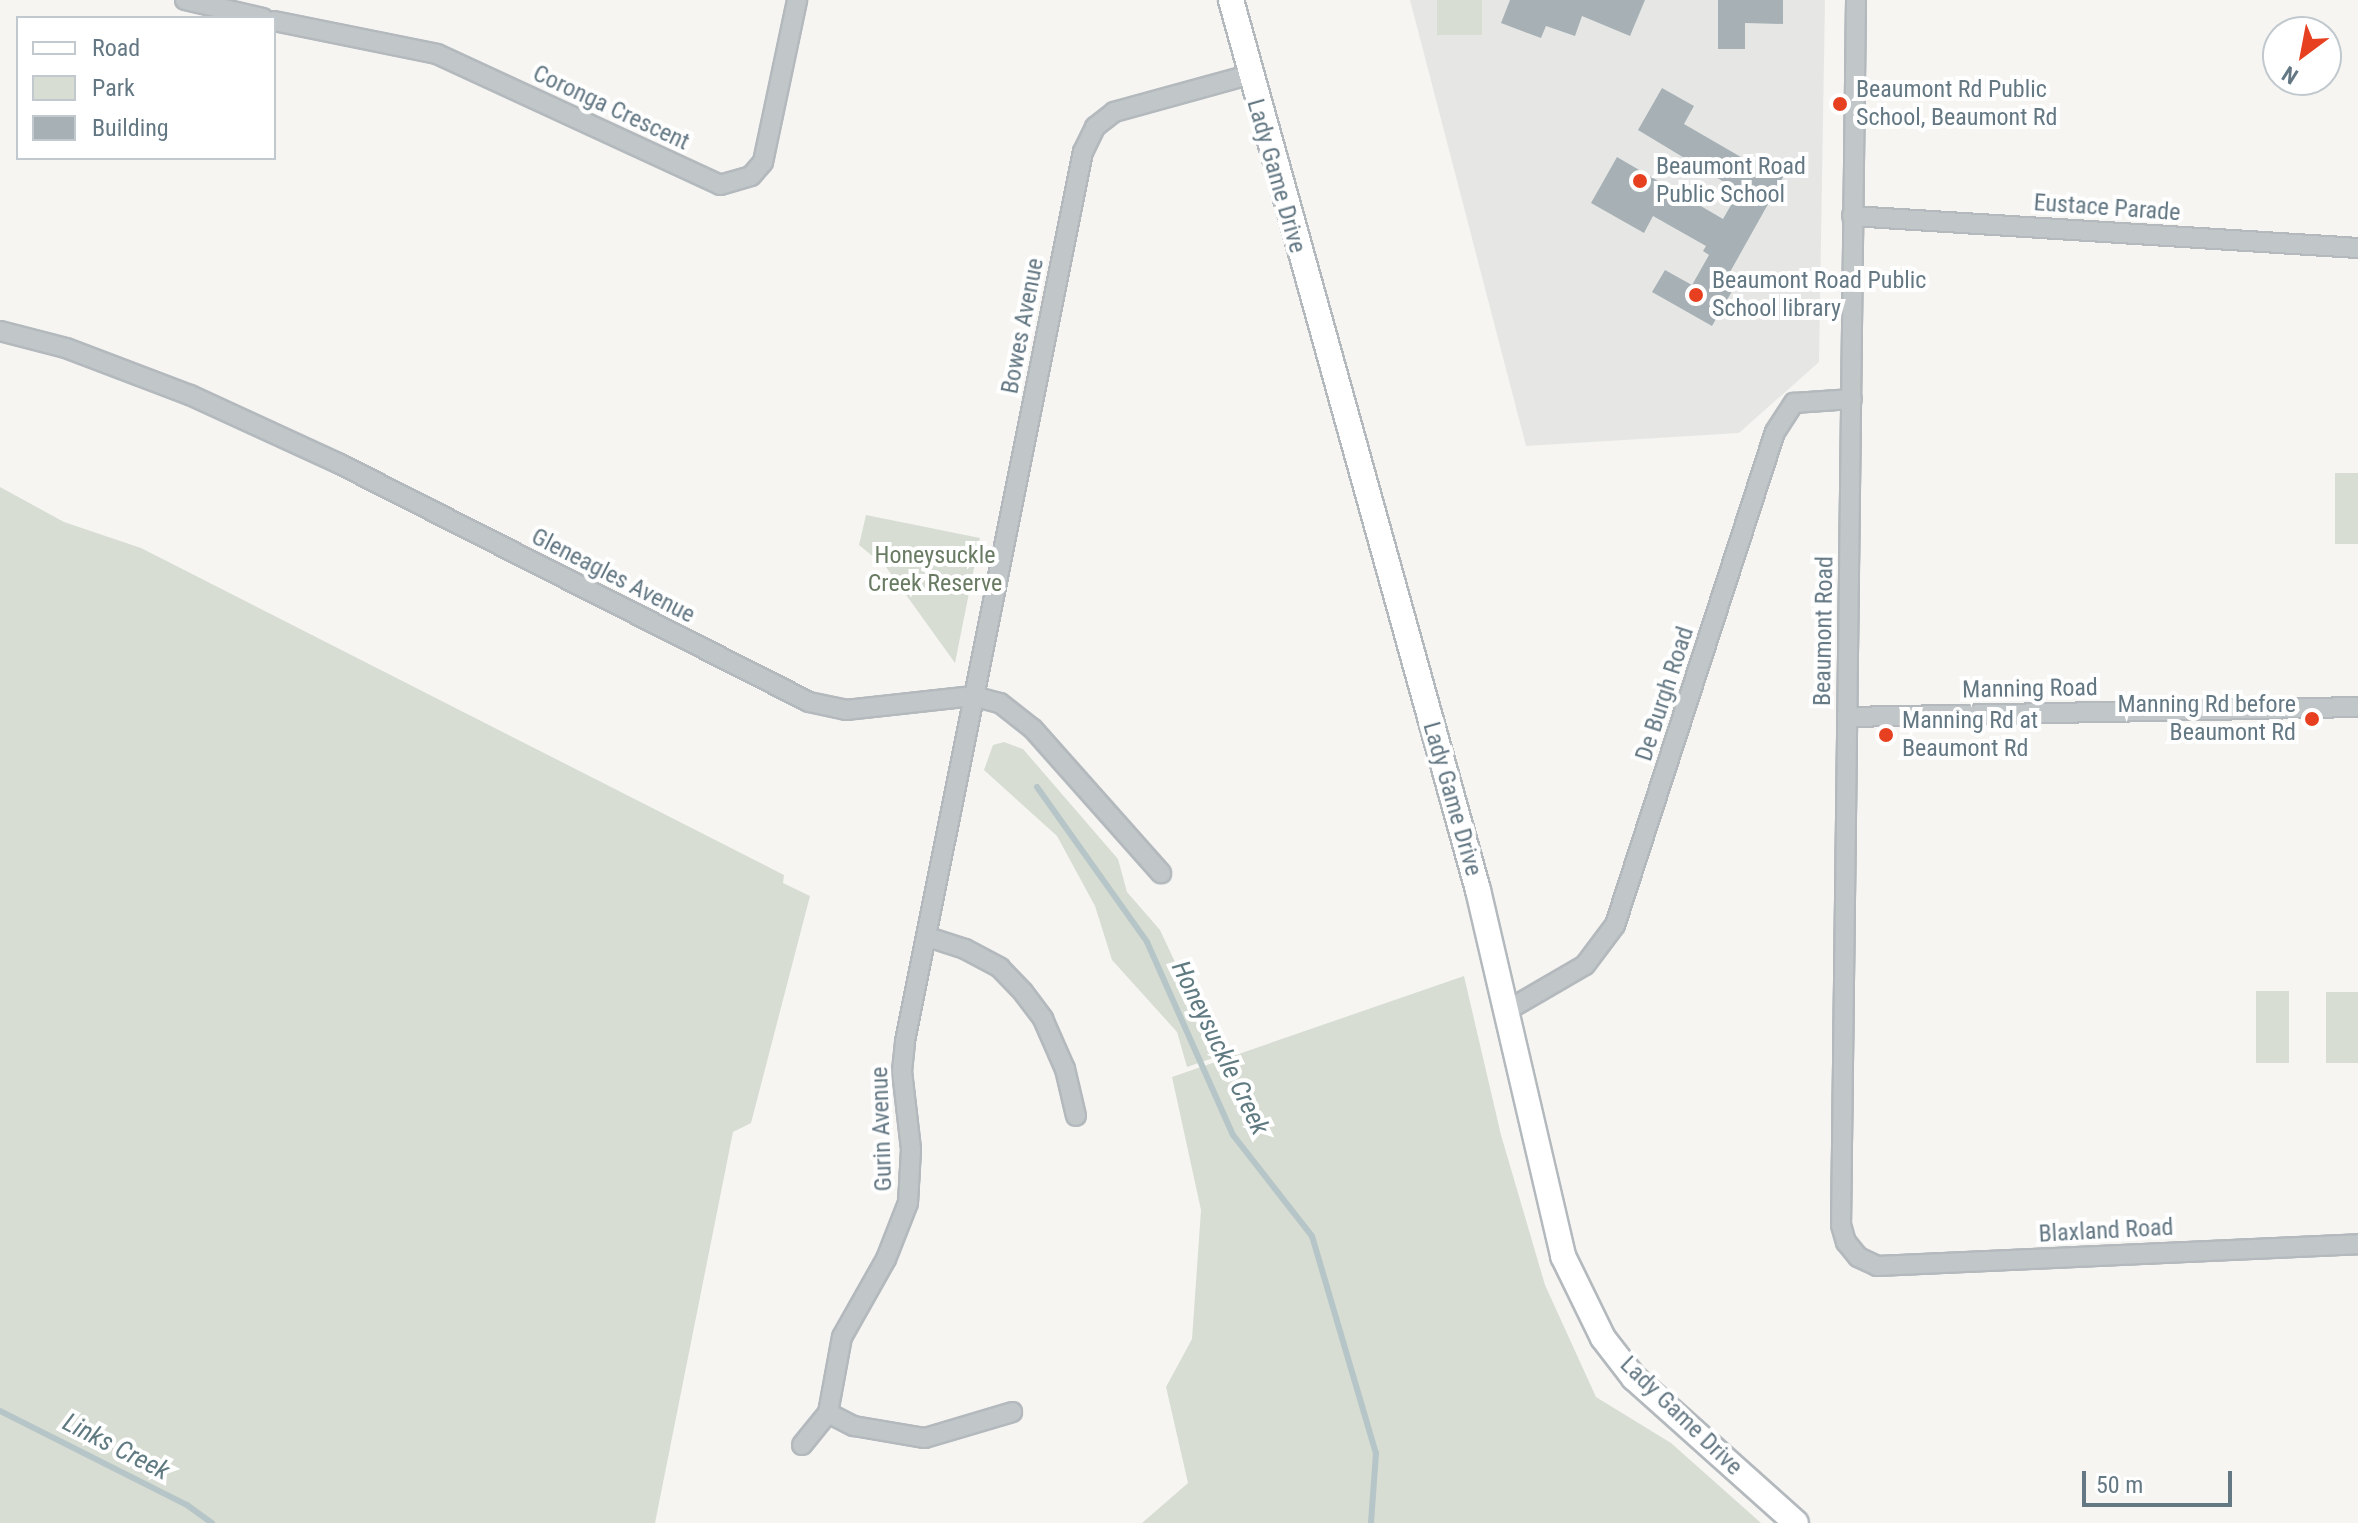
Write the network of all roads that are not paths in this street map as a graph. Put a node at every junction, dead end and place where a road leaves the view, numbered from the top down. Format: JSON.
{"nodes":[{"id":1,"x":185,"y":0,"type":"edge"},
{"id":2,"x":797,"y":0,"type":"edge"},
{"id":3,"x":1231,"y":0,"type":"edge"},
{"id":4,"x":1856,"y":0,"type":"edge"},
{"id":5,"x":254,"y":16,"type":"edge"},
{"id":6,"x":276,"y":21,"type":"edge"},
{"id":7,"x":1248,"y":75,"type":"junction"},
{"id":8,"x":1852,"y":216,"type":"junction"},
{"id":9,"x":2358,"y":248,"type":"edge"},
{"id":10,"x":0,"y":331,"type":"edge"},
{"id":11,"x":1852,"y":399,"type":"junction"},
{"id":12,"x":973,"y":696,"type":"junction"},
{"id":13,"x":2358,"y":707,"type":"edge"},
{"id":14,"x":1847,"y":717,"type":"junction"},
{"id":15,"x":1161,"y":873,"type":"dead end"},
{"id":16,"x":928,"y":937,"type":"junction"},
{"id":17,"x":1506,"y":1011,"type":"junction"},
{"id":18,"x":1076,"y":1116,"type":"dead end"},
{"id":19,"x":2358,"y":1244,"type":"edge"},
{"id":20,"x":1858,"y":1257,"type":"joint"},
{"id":21,"x":1012,"y":1412,"type":"dead end"},
{"id":22,"x":828,"y":1413,"type":"junction"},
{"id":23,"x":802,"y":1445,"type":"dead end"},
{"id":24,"x":1796,"y":1523,"type":"edge"}],
"edges":[{"from":1,"to":5,"type":"street"},
{"from":2,"to":6,"type":"street","name":"Coronga Crescent"},
{"from":3,"to":7,"type":"main road","name":"Lady Game Drive"},
{"from":4,"to":8,"type":"street","name":"Beaumont Road"},
{"from":7,"to":12,"type":"street","name":"Bowes Avenue"},
{"from":7,"to":17,"type":"main road","name":"Lady Game Drive"},
{"from":8,"to":9,"type":"street","name":"Eustace Parade"},
{"from":8,"to":11,"type":"street","name":"Beaumont Road"},
{"from":10,"to":12,"type":"street","name":"Gleneagles Avenue"},
{"from":11,"to":14,"type":"street","name":"Beaumont Road"},
{"from":11,"to":17,"type":"street","name":"De Burgh Road"},
{"from":12,"to":15,"type":"street","name":"Gleneagles Avenue"},
{"from":12,"to":16,"type":"street","name":"Gurin Avenue"},
{"from":13,"to":14,"type":"street","name":"Manning Road"},
{"from":14,"to":20,"type":"street","name":"Beaumont Road"},
{"from":16,"to":18,"type":"street"},
{"from":16,"to":22,"type":"street","name":"Gurin Avenue"},
{"from":17,"to":24,"type":"main road","name":"Lady Game Drive"},
{"from":19,"to":20,"type":"street","name":"Blaxland Road"},
{"from":21,"to":22,"type":"street"},
{"from":22,"to":23,"type":"street","name":"Gurin Avenue"}]}
